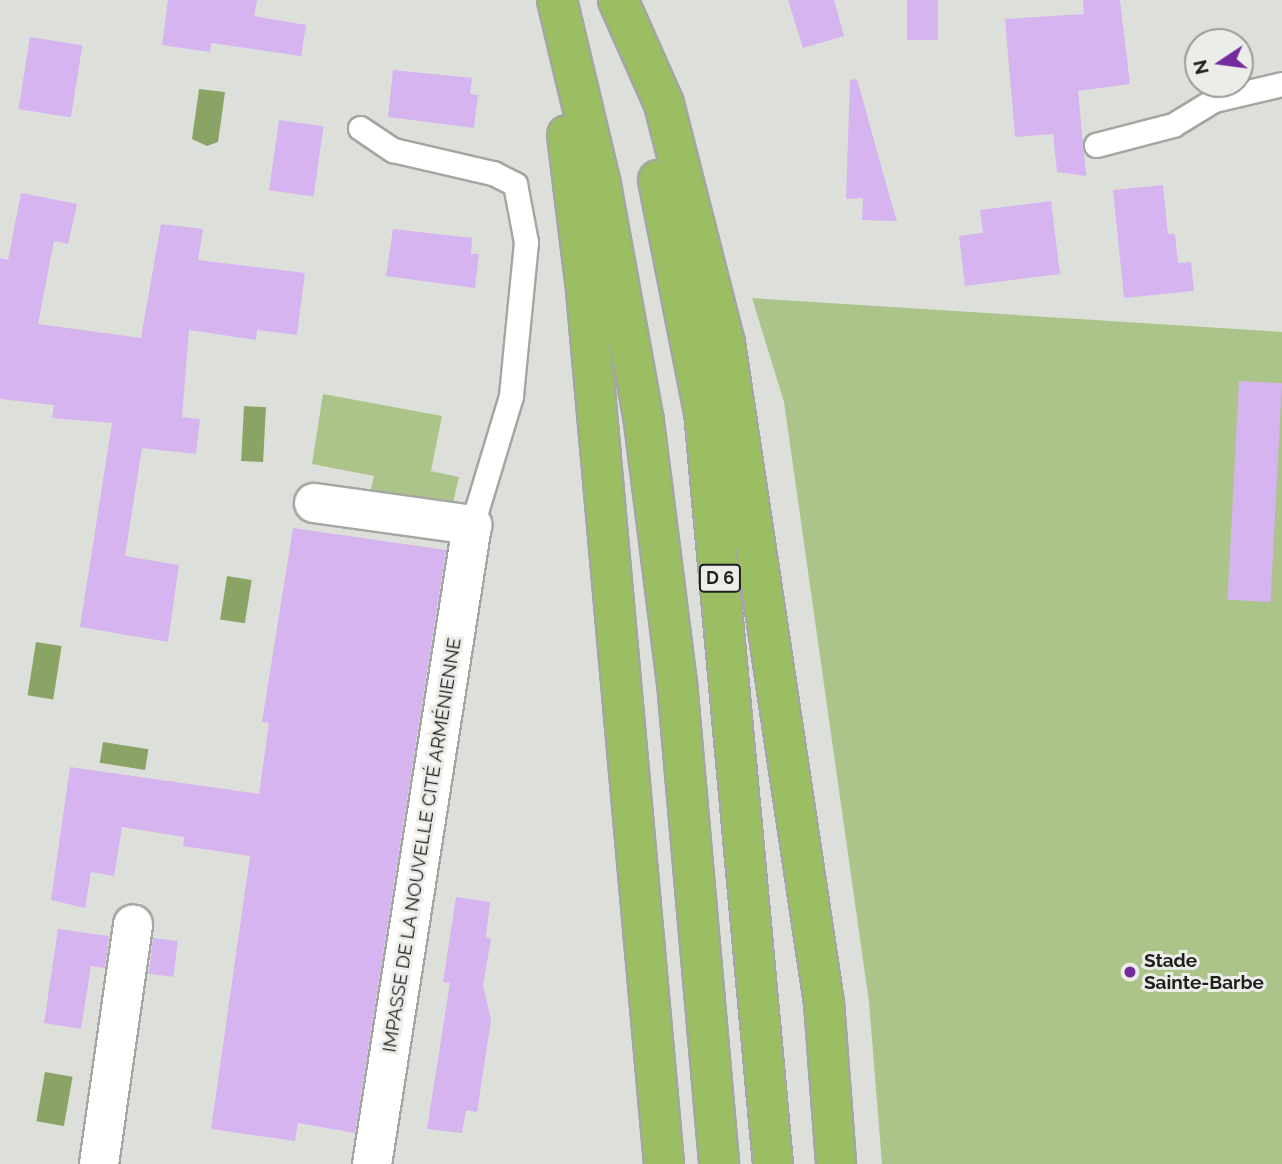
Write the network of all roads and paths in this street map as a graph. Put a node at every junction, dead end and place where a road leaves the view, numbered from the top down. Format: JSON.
{"nodes":[{"id":1,"x":551,"y":0,"type":"edge"},
{"id":2,"x":557,"y":0,"type":"edge"},
{"id":3,"x":616,"y":0,"type":"edge"},
{"id":4,"x":1282,"y":84,"type":"edge"},
{"id":5,"x":360,"y":128,"type":"dead end"},
{"id":6,"x":1096,"y":145,"type":"dead end"},
{"id":7,"x":314,"y":503,"type":"dead end"},
{"id":8,"x":472,"y":525,"type":"junction"},
{"id":9,"x":133,"y":923,"type":"dead end"},
{"id":10,"x":99,"y":1164,"type":"edge"},
{"id":11,"x":372,"y":1164,"type":"edge"},
{"id":12,"x":664,"y":1164,"type":"edge"},
{"id":13,"x":719,"y":1164,"type":"edge"},
{"id":14,"x":774,"y":1164,"type":"edge"},
{"id":15,"x":836,"y":1164,"type":"edge"}],
"edges":[{"from":1,"to":12,"type":"highway"},
{"from":2,"to":13,"type":"highway"},
{"from":3,"to":14,"type":"highway","number":"D 6"},
{"from":3,"to":15,"type":"highway"},
{"from":4,"to":6,"type":"lane"},
{"from":5,"to":8,"type":"lane"},
{"from":7,"to":8,"type":"street"},
{"from":8,"to":11,"type":"street","name":"IMPASSE DE LA NOUVELLE CITÉ ARMÉNIENNE"},
{"from":9,"to":10,"type":"street"}]}
